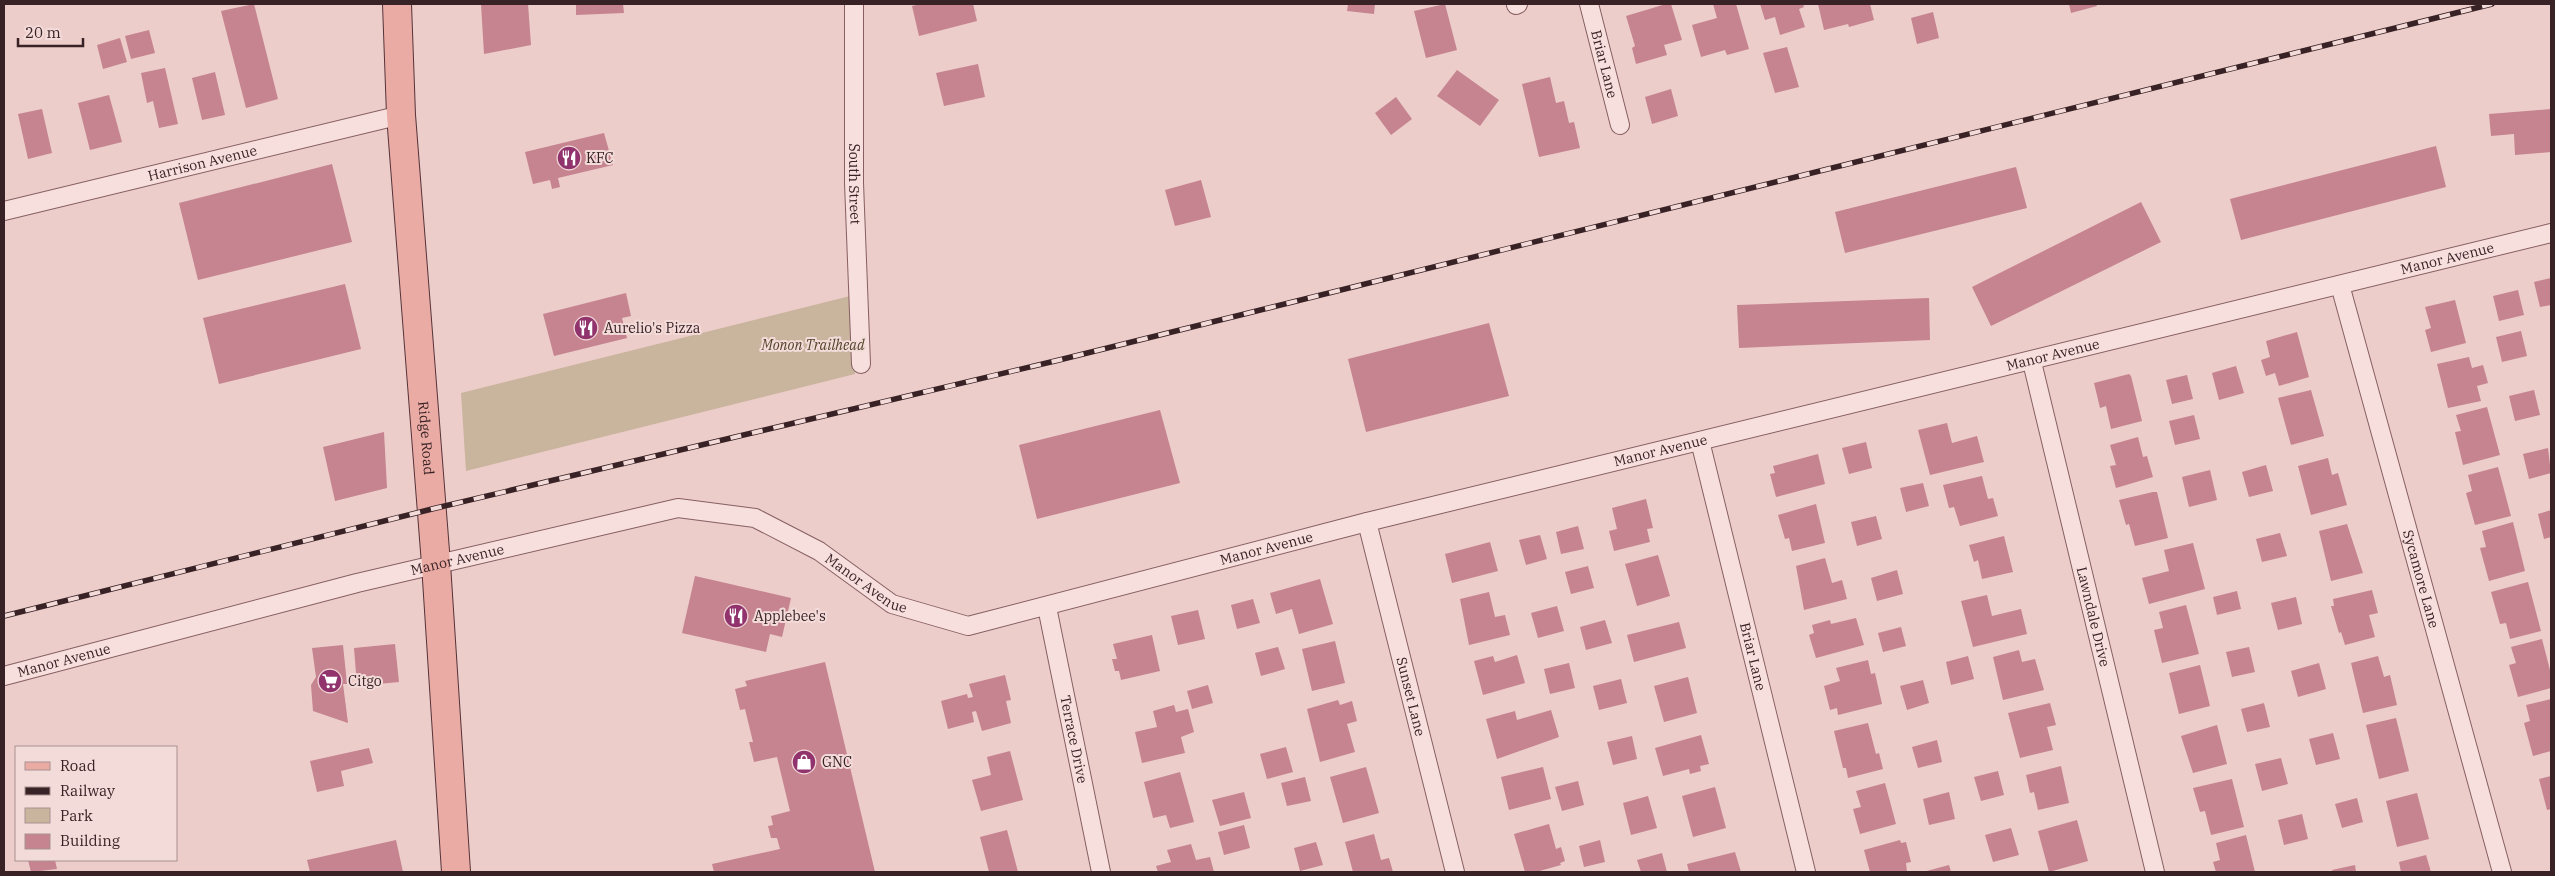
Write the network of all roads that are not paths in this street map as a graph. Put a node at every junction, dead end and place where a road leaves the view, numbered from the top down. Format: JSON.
{"nodes":[{"id":1,"x":397,"y":4,"type":"edge"},
{"id":2,"x":854,"y":4,"type":"edge"},
{"id":3,"x":1589,"y":4,"type":"edge"},
{"id":4,"x":401,"y":115,"type":"junction"},
{"id":5,"x":1620,"y":125,"type":"dead end"},
{"id":6,"x":4,"y":211,"type":"edge"},
{"id":7,"x":2551,"y":233,"type":"edge"},
{"id":8,"x":2340,"y":285,"type":"junction"},
{"id":9,"x":2032,"y":362,"type":"junction"},
{"id":10,"x":861,"y":364,"type":"dead end"},
{"id":11,"x":1700,"y":441,"type":"junction"},
{"id":12,"x":1367,"y":522,"type":"junction"},
{"id":13,"x":436,"y":564,"type":"junction"},
{"id":14,"x":1047,"y":607,"type":"junction"},
{"id":15,"x":4,"y":676,"type":"edge"},
{"id":16,"x":456,"y":872,"type":"edge"},
{"id":17,"x":1101,"y":872,"type":"edge"},
{"id":18,"x":1454,"y":872,"type":"edge"},
{"id":19,"x":1806,"y":872,"type":"edge"},
{"id":20,"x":2155,"y":872,"type":"edge"},
{"id":21,"x":2502,"y":872,"type":"edge"}],
"edges":[{"from":1,"to":4,"type":"main road","name":"Ridge Road"},
{"from":2,"to":10,"type":"street","name":"South Street"},
{"from":3,"to":5,"type":"street","name":"Briar Lane"},
{"from":4,"to":6,"type":"street","name":"Harrison Avenue"},
{"from":4,"to":13,"type":"main road","name":"Ridge Road"},
{"from":7,"to":8,"type":"street","name":"Manor Avenue"},
{"from":8,"to":9,"type":"street","name":"Manor Avenue"},
{"from":8,"to":21,"type":"street","name":"Sycamore Lane"},
{"from":9,"to":11,"type":"street","name":"Manor Avenue"},
{"from":9,"to":20,"type":"street","name":"Lawndale Drive"},
{"from":11,"to":12,"type":"street","name":"Manor Avenue"},
{"from":11,"to":19,"type":"street","name":"Briar Lane"},
{"from":12,"to":14,"type":"street","name":"Manor Avenue"},
{"from":12,"to":18,"type":"street","name":"Sunset Lane"},
{"from":13,"to":14,"type":"street","name":"Manor Avenue"},
{"from":13,"to":15,"type":"street","name":"Manor Avenue"},
{"from":13,"to":16,"type":"main road","name":"Ridge Road"},
{"from":14,"to":17,"type":"street","name":"Terrace Drive"}]}
